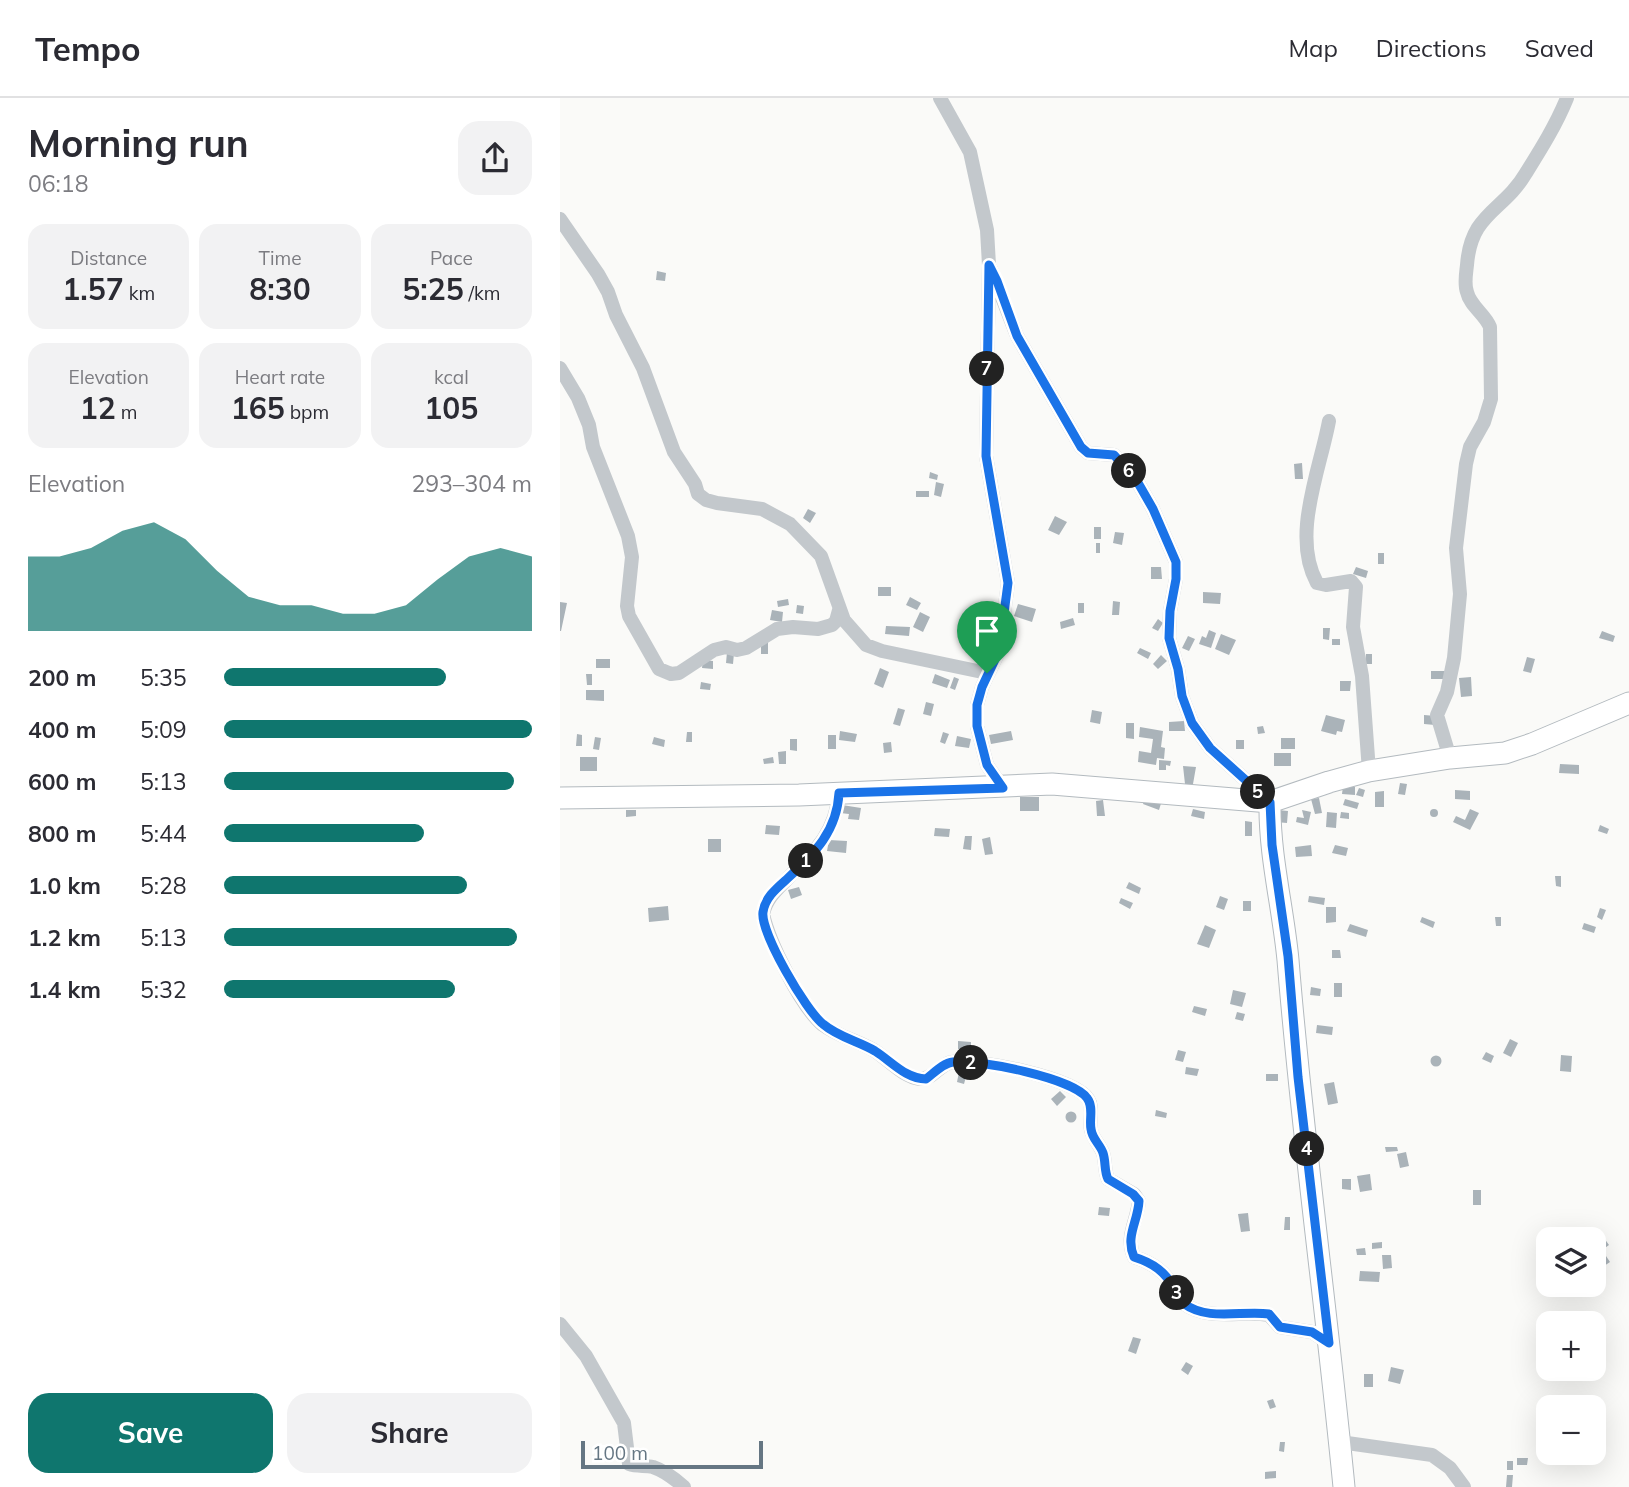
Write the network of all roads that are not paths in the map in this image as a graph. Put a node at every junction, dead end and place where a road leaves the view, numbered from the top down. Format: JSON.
{"nodes":[{"id":1,"x":940,"y":98,"type":"edge"},
{"id":2,"x":1567,"y":98,"type":"edge"},
{"id":3,"x":560,"y":219,"type":"edge"},
{"id":4,"x":989,"y":265,"type":"junction"},
{"id":5,"x":560,"y":368,"type":"edge"},
{"id":6,"x":1329,"y":421,"type":"dead end"},
{"id":7,"x":839,"y":610,"type":"junction"},
{"id":8,"x":987,"y":673,"type":"junction"},
{"id":9,"x":1629,"y":703,"type":"edge"},
{"id":10,"x":1450,"y":758,"type":"junction"},
{"id":11,"x":1369,"y":771,"type":"junction"},
{"id":12,"x":1003,"y":788,"type":"junction"},
{"id":13,"x":839,"y":793,"type":"junction"},
{"id":14,"x":560,"y":798,"type":"edge"},
{"id":15,"x":1270,"y":802,"type":"junction"},
{"id":16,"x":560,"y":1324,"type":"edge"},
{"id":17,"x":1329,"y":1343,"type":"junction"},
{"id":18,"x":1340,"y":1442,"type":"junction"},
{"id":19,"x":684,"y":1487,"type":"edge"},
{"id":20,"x":1344,"y":1487,"type":"edge"},
{"id":21,"x":1464,"y":1487,"type":"edge"}],
"edges":[{"from":1,"to":4,"type":"street"},
{"from":2,"to":10,"type":"street"},
{"from":3,"to":7,"type":"street"},
{"from":4,"to":8,"type":"street"},
{"from":4,"to":15,"type":"street"},
{"from":5,"to":7,"type":"street"},
{"from":6,"to":11,"type":"street"},
{"from":7,"to":8,"type":"street"},
{"from":8,"to":12,"type":"street"},
{"from":9,"to":10,"type":"street"},
{"from":10,"to":11,"type":"street"},
{"from":11,"to":15,"type":"street"},
{"from":12,"to":13,"type":"street"},
{"from":12,"to":15,"type":"street"},
{"from":13,"to":14,"type":"street"},
{"from":13,"to":17,"type":"street"},
{"from":15,"to":17,"type":"street"},
{"from":16,"to":19,"type":"street"},
{"from":17,"to":18,"type":"street"},
{"from":18,"to":20,"type":"street"},
{"from":18,"to":21,"type":"street"}]}
